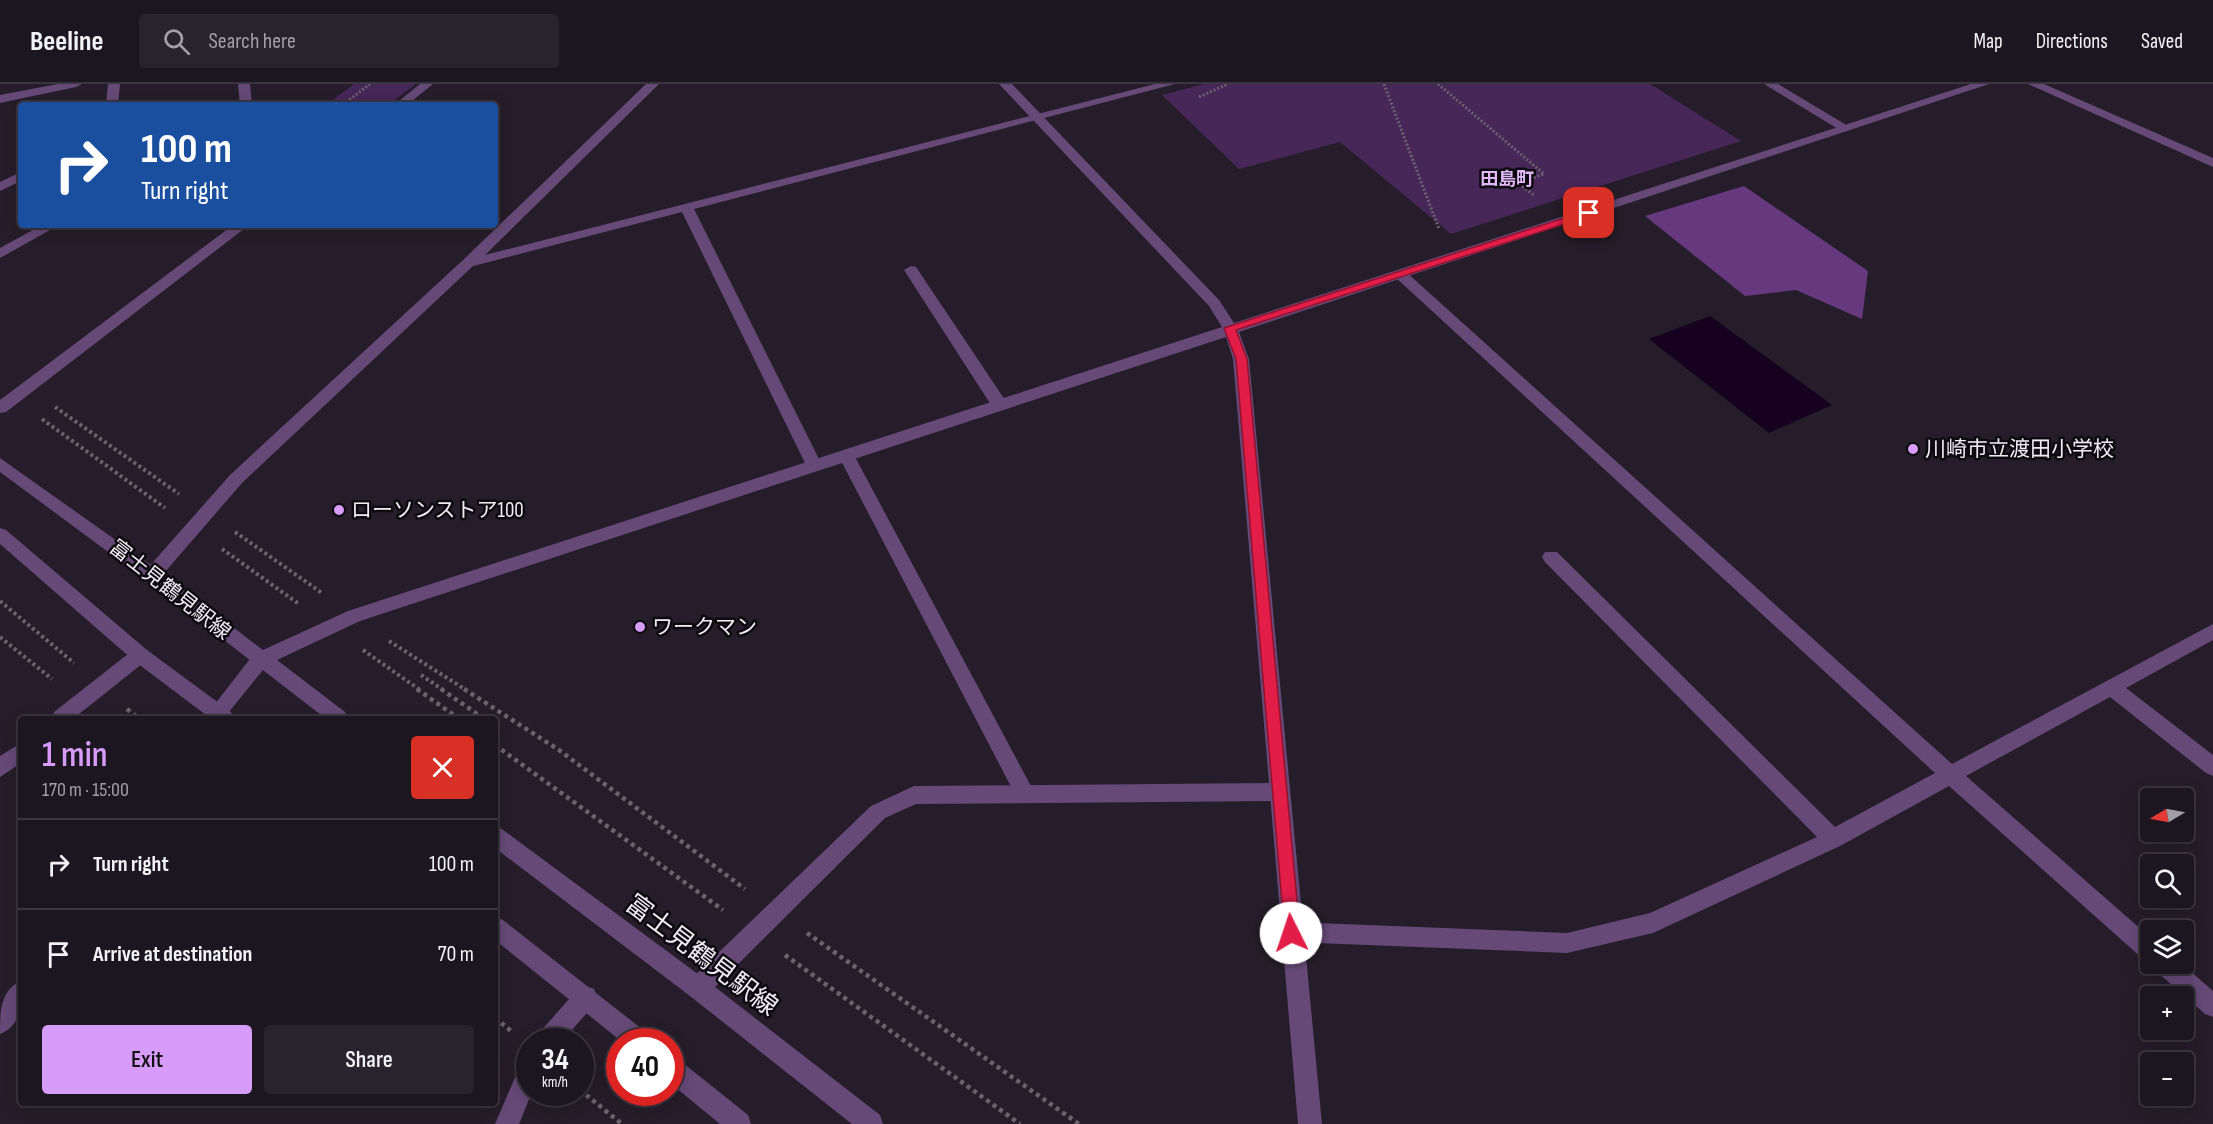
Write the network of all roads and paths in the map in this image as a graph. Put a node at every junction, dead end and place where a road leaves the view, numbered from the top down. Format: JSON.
{"nodes":[{"id":1,"x":76,"y":84,"type":"edge"},
{"id":2,"x":114,"y":84,"type":"edge"},
{"id":3,"x":244,"y":84,"type":"edge"},
{"id":4,"x":370,"y":84,"type":"edge"},
{"id":5,"x":427,"y":84,"type":"edge"},
{"id":6,"x":653,"y":84,"type":"edge"},
{"id":7,"x":1005,"y":84,"type":"edge"},
{"id":8,"x":1169,"y":84,"type":"edge"},
{"id":9,"x":1384,"y":84,"type":"edge"},
{"id":10,"x":1438,"y":84,"type":"edge"},
{"id":11,"x":1770,"y":84,"type":"edge"},
{"id":12,"x":1983,"y":84,"type":"edge"},
{"id":13,"x":2034,"y":84,"type":"edge"},
{"id":14,"x":0,"y":99,"type":"edge"},
{"id":15,"x":112,"y":102,"type":"edge"},
{"id":16,"x":246,"y":102,"type":"edge"},
{"id":17,"x":347,"y":102,"type":"edge"},
{"id":18,"x":404,"y":102,"type":"edge"},
{"id":19,"x":1037,"y":118,"type":"junction"},
{"id":20,"x":1847,"y":129,"type":"junction"},
{"id":21,"x":2213,"y":163,"type":"edge"},
{"id":22,"x":18,"y":178,"type":"edge"},
{"id":23,"x":0,"y":187,"type":"edge"},
{"id":24,"x":1543,"y":201,"type":"dead end"},
{"id":25,"x":686,"y":207,"type":"junction"},
{"id":26,"x":47,"y":228,"type":"edge"},
{"id":27,"x":238,"y":228,"type":"edge"},
{"id":28,"x":1444,"y":234,"type":"dead end"},
{"id":29,"x":0,"y":254,"type":"edge"},
{"id":30,"x":468,"y":263,"type":"junction"},
{"id":31,"x":911,"y":270,"type":"dead end"},
{"id":32,"x":1400,"y":274,"type":"junction"},
{"id":33,"x":1230,"y":328,"type":"junction"},
{"id":34,"x":28,"y":388,"type":"junction"},
{"id":35,"x":13,"y":398,"type":"junction"},
{"id":36,"x":999,"y":404,"type":"junction"},
{"id":37,"x":0,"y":408,"type":"edge"},
{"id":38,"x":846,"y":455,"type":"junction"},
{"id":39,"x":0,"y":464,"type":"edge"},
{"id":40,"x":814,"y":465,"type":"junction"},
{"id":41,"x":206,"y":513,"type":"junction"},
{"id":42,"x":193,"y":528,"type":"junction"},
{"id":43,"x":0,"y":534,"type":"edge"},
{"id":44,"x":1551,"y":557,"type":"dead end"},
{"id":45,"x":152,"y":575,"type":"junction"},
{"id":46,"x":0,"y":601,"type":"edge"},
{"id":47,"x":354,"y":616,"type":"junction"},
{"id":48,"x":330,"y":627,"type":"junction"},
{"id":49,"x":2213,"y":631,"type":"edge"},
{"id":50,"x":140,"y":655,"type":"junction"},
{"id":51,"x":260,"y":660,"type":"junction"},
{"id":52,"x":421,"y":675,"type":"dead end"},
{"id":53,"x":2110,"y":686,"type":"junction"},
{"id":54,"x":102,"y":687,"type":"junction"},
{"id":55,"x":64,"y":716,"type":"edge"},
{"id":56,"x":136,"y":716,"type":"edge"},
{"id":57,"x":217,"y":716,"type":"edge"},
{"id":58,"x":219,"y":716,"type":"edge"},
{"id":59,"x":335,"y":716,"type":"edge"},
{"id":60,"x":455,"y":716,"type":"edge"},
{"id":61,"x":480,"y":716,"type":"edge"},
{"id":62,"x":18,"y":753,"type":"edge"},
{"id":63,"x":2213,"y":767,"type":"edge"},
{"id":64,"x":0,"y":768,"type":"edge"},
{"id":65,"x":1950,"y":774,"type":"junction"},
{"id":66,"x":1280,"y":792,"type":"junction"},
{"id":67,"x":1025,"y":794,"type":"junction"},
{"id":68,"x":498,"y":838,"type":"edge"},
{"id":69,"x":1833,"y":839,"type":"junction"},
{"id":70,"x":776,"y":912,"type":"junction"},
{"id":71,"x":498,"y":929,"type":"edge"},
{"id":72,"x":1291,"y":933,"type":"junction"},
{"id":73,"x":2140,"y":942,"type":"edge"},
{"id":74,"x":2177,"y":974,"type":"edge"},
{"id":75,"x":698,"y":988,"type":"junction"},
{"id":76,"x":18,"y":996,"type":"edge"},
{"id":77,"x":586,"y":997,"type":"junction"},
{"id":78,"x":2213,"y":1006,"type":"edge"},
{"id":79,"x":0,"y":1023,"type":"edge"},
{"id":80,"x":559,"y":1028,"type":"edge"},
{"id":81,"x":623,"y":1028,"type":"edge"},
{"id":82,"x":684,"y":1079,"type":"edge"},
{"id":83,"x":594,"y":1101,"type":"edge"},
{"id":84,"x":516,"y":1102,"type":"edge"},
{"id":85,"x":507,"y":1124,"type":"edge"},
{"id":86,"x":622,"y":1124,"type":"edge"},
{"id":87,"x":739,"y":1124,"type":"edge"},
{"id":88,"x":870,"y":1124,"type":"edge"},
{"id":89,"x":1079,"y":1124,"type":"edge"},
{"id":90,"x":1310,"y":1124,"type":"edge"}],
"edges":[{"from":1,"to":14,"type":"street"},
{"from":2,"to":15,"type":"street"},
{"from":3,"to":16,"type":"street"},
{"from":4,"to":17,"type":"path"},
{"from":5,"to":18,"type":"street"},
{"from":6,"to":30,"type":"street"},
{"from":7,"to":19,"type":"street"},
{"from":8,"to":19,"type":"street"},
{"from":9,"to":28,"type":"path"},
{"from":10,"to":24,"type":"path"},
{"from":11,"to":20,"type":"street"},
{"from":12,"to":20,"type":"street"},
{"from":13,"to":21,"type":"street"},
{"from":19,"to":25,"type":"street"},
{"from":19,"to":33,"type":"street"},
{"from":20,"to":32,"type":"street"},
{"from":22,"to":23,"type":"street"},
{"from":25,"to":30,"type":"street"},
{"from":25,"to":40,"type":"street"},
{"from":26,"to":29,"type":"street"},
{"from":27,"to":34,"type":"street"},
{"from":30,"to":41,"type":"street"},
{"from":31,"to":36,"type":"street"},
{"from":32,"to":33,"type":"street"},
{"from":32,"to":65,"type":"street"},
{"from":33,"to":36,"type":"street"},
{"from":33,"to":66,"type":"street"},
{"from":34,"to":35,"type":"street"},
{"from":34,"to":41,"type":"path"},
{"from":35,"to":37,"type":"street"},
{"from":35,"to":42,"type":"path"},
{"from":36,"to":38,"type":"street"},
{"from":38,"to":40,"type":"street"},
{"from":38,"to":67,"type":"street"},
{"from":39,"to":45,"type":"street","name":"富士見鶴見駅線"},
{"from":40,"to":47,"type":"street"},
{"from":41,"to":42,"type":"street"},
{"from":41,"to":47,"type":"path"},
{"from":42,"to":45,"type":"street"},
{"from":42,"to":48,"type":"path"},
{"from":43,"to":50,"type":"street"},
{"from":44,"to":69,"type":"street"},
{"from":45,"to":51,"type":"street","name":"富士見鶴見駅線"},
{"from":46,"to":54,"type":"path"},
{"from":47,"to":48,"type":"street"},
{"from":47,"to":70,"type":"path"},
{"from":48,"to":51,"type":"street"},
{"from":48,"to":60,"type":"path"},
{"from":49,"to":53,"type":"street"},
{"from":50,"to":54,"type":"street"},
{"from":50,"to":57,"type":"street"},
{"from":51,"to":58,"type":"street"},
{"from":51,"to":59,"type":"street","name":"富士見鶴見駅線"},
{"from":52,"to":61,"type":"path"},
{"from":53,"to":63,"type":"street"},
{"from":53,"to":65,"type":"street"},
{"from":54,"to":55,"type":"street"},
{"from":54,"to":56,"type":"path"},
{"from":62,"to":64,"type":"street"},
{"from":65,"to":69,"type":"street"},
{"from":65,"to":73,"type":"street"},
{"from":66,"to":67,"type":"street"},
{"from":66,"to":72,"type":"street"},
{"from":67,"to":70,"type":"street"},
{"from":68,"to":75,"type":"street","name":"富士見鶴見駅線"},
{"from":69,"to":72,"type":"street"},
{"from":70,"to":75,"type":"street"},
{"from":70,"to":89,"type":"path"},
{"from":71,"to":77,"type":"street"},
{"from":72,"to":90,"type":"street"},
{"from":74,"to":78,"type":"street"},
{"from":75,"to":88,"type":"street","name":"富士見鶴見駅線"},
{"from":76,"to":79,"type":"street"},
{"from":77,"to":80,"type":"street"},
{"from":77,"to":81,"type":"street"},
{"from":82,"to":87,"type":"street"},
{"from":83,"to":86,"type":"path"},
{"from":84,"to":85,"type":"street"}]}
